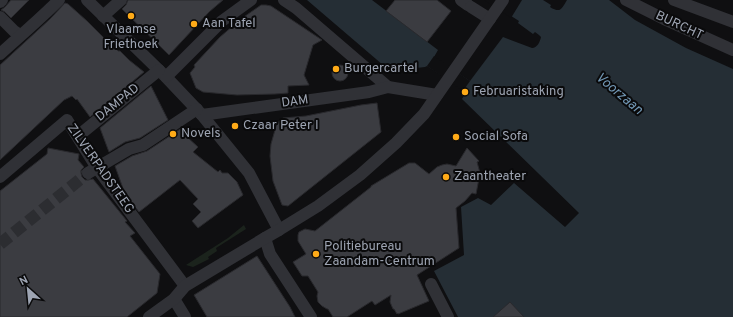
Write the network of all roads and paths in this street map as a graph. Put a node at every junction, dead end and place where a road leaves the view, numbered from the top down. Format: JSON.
{"nodes":[{"id":1,"x":60,"y":0,"type":"edge"},
{"id":2,"x":87,"y":0,"type":"edge"},
{"id":3,"x":121,"y":0,"type":"edge"},
{"id":4,"x":251,"y":0,"type":"edge"},
{"id":5,"x":284,"y":0,"type":"edge"},
{"id":6,"x":626,"y":0,"type":"edge"},
{"id":7,"x":674,"y":0,"type":"edge"},
{"id":8,"x":467,"y":4,"type":"edge"},
{"id":9,"x":497,"y":9,"type":"edge"},
{"id":10,"x":103,"y":16,"type":"junction"},
{"id":11,"x":2,"y":18,"type":"edge"},
{"id":12,"x":733,"y":22,"type":"edge"},
{"id":13,"x":17,"y":33,"type":"junction"},
{"id":14,"x":733,"y":50,"type":"edge"},
{"id":15,"x":0,"y":54,"type":"edge"},
{"id":16,"x":162,"y":73,"type":"junction"},
{"id":17,"x":388,"y":87,"type":"junction"},
{"id":18,"x":437,"y":95,"type":"junction"},
{"id":19,"x":199,"y":112,"type":"junction"},
{"id":20,"x":78,"y":136,"type":"junction"},
{"id":21,"x":92,"y":170,"type":"junction"},
{"id":22,"x":0,"y":177,"type":"edge"},
{"id":23,"x":280,"y":230,"type":"junction"},
{"id":24,"x":265,"y":238,"type":"junction"},
{"id":25,"x":431,"y":284,"type":"dead end"},
{"id":26,"x":185,"y":286,"type":"junction"},
{"id":27,"x":174,"y":299,"type":"junction"},
{"id":28,"x":149,"y":317,"type":"edge"},
{"id":29,"x":185,"y":317,"type":"edge"},
{"id":30,"x":311,"y":317,"type":"edge"},
{"id":31,"x":448,"y":317,"type":"edge"}],
"edges":[{"from":1,"to":13,"type":"street"},
{"from":2,"to":10,"type":"street"},
{"from":3,"to":10,"type":"street"},
{"from":4,"to":16,"type":"street"},
{"from":5,"to":17,"type":"street"},
{"from":6,"to":14,"type":"street","name":"BURCHT"},
{"from":7,"to":12,"type":"street","name":"BURCHT"},
{"from":8,"to":9,"type":"street"},
{"from":9,"to":18,"type":"street"},
{"from":10,"to":16,"type":"street"},
{"from":11,"to":13,"type":"street"},
{"from":13,"to":15,"type":"street"},
{"from":16,"to":19,"type":"street"},
{"from":16,"to":20,"type":"street","name":"DAMPAD"},
{"from":17,"to":18,"type":"street","name":"DAM"},
{"from":17,"to":19,"type":"street","name":"DAM"},
{"from":18,"to":23,"type":"street"},
{"from":19,"to":21,"type":"street"},
{"from":19,"to":23,"type":"street"},
{"from":20,"to":21,"type":"street","name":"ZILVERPADSTEEG"},
{"from":20,"to":22,"type":"street","name":"ZILVERPADSTEEG"},
{"from":21,"to":26,"type":"street","name":"ZILVERPADSTEEG"},
{"from":23,"to":24,"type":"street"},
{"from":24,"to":26,"type":"street"},
{"from":24,"to":30,"type":"street"},
{"from":25,"to":31,"type":"street"},
{"from":26,"to":27,"type":"street"},
{"from":27,"to":28,"type":"street"},
{"from":27,"to":29,"type":"street"}]}
